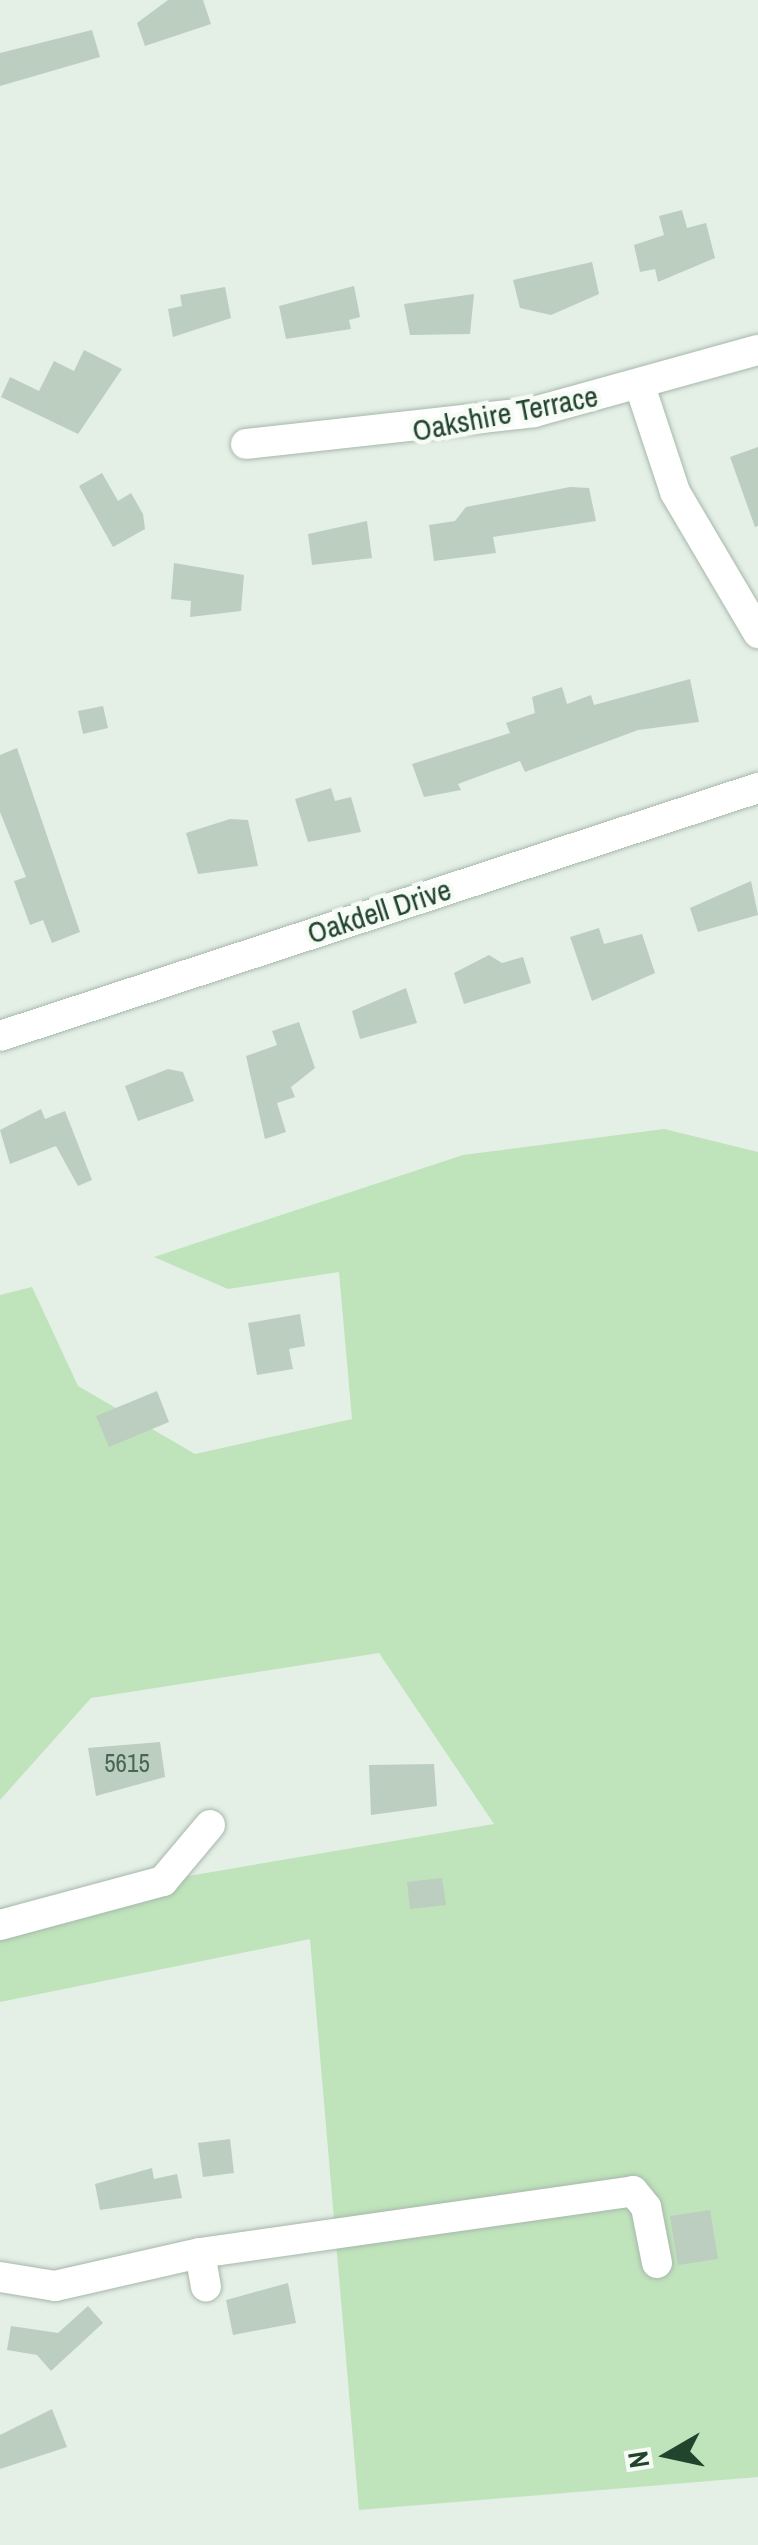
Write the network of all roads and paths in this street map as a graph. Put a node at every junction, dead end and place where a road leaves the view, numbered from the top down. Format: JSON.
{"nodes":[{"id":1,"x":758,"y":350,"type":"edge"},
{"id":2,"x":640,"y":386,"type":"junction"},
{"id":3,"x":246,"y":444,"type":"dead end"},
{"id":4,"x":758,"y":633,"type":"edge"},
{"id":5,"x":758,"y":788,"type":"edge"},
{"id":6,"x":2,"y":1031,"type":"edge"},
{"id":7,"x":210,"y":1825,"type":"dead end"},
{"id":8,"x":0,"y":1925,"type":"edge"},
{"id":9,"x":200,"y":2253,"type":"junction"},
{"id":10,"x":657,"y":2263,"type":"dead end"},
{"id":11,"x":0,"y":2277,"type":"edge"},
{"id":12,"x":206,"y":2286,"type":"dead end"}],
"edges":[{"from":1,"to":2,"type":"street","name":"Oakshire Terrace"},
{"from":2,"to":3,"type":"street","name":"Oakshire Terrace"},
{"from":2,"to":4,"type":"street"},
{"from":5,"to":6,"type":"street","name":"Oakdell Drive"},
{"from":7,"to":8,"type":"street"},
{"from":9,"to":10,"type":"street"},
{"from":9,"to":11,"type":"street"},
{"from":9,"to":12,"type":"street"}]}
